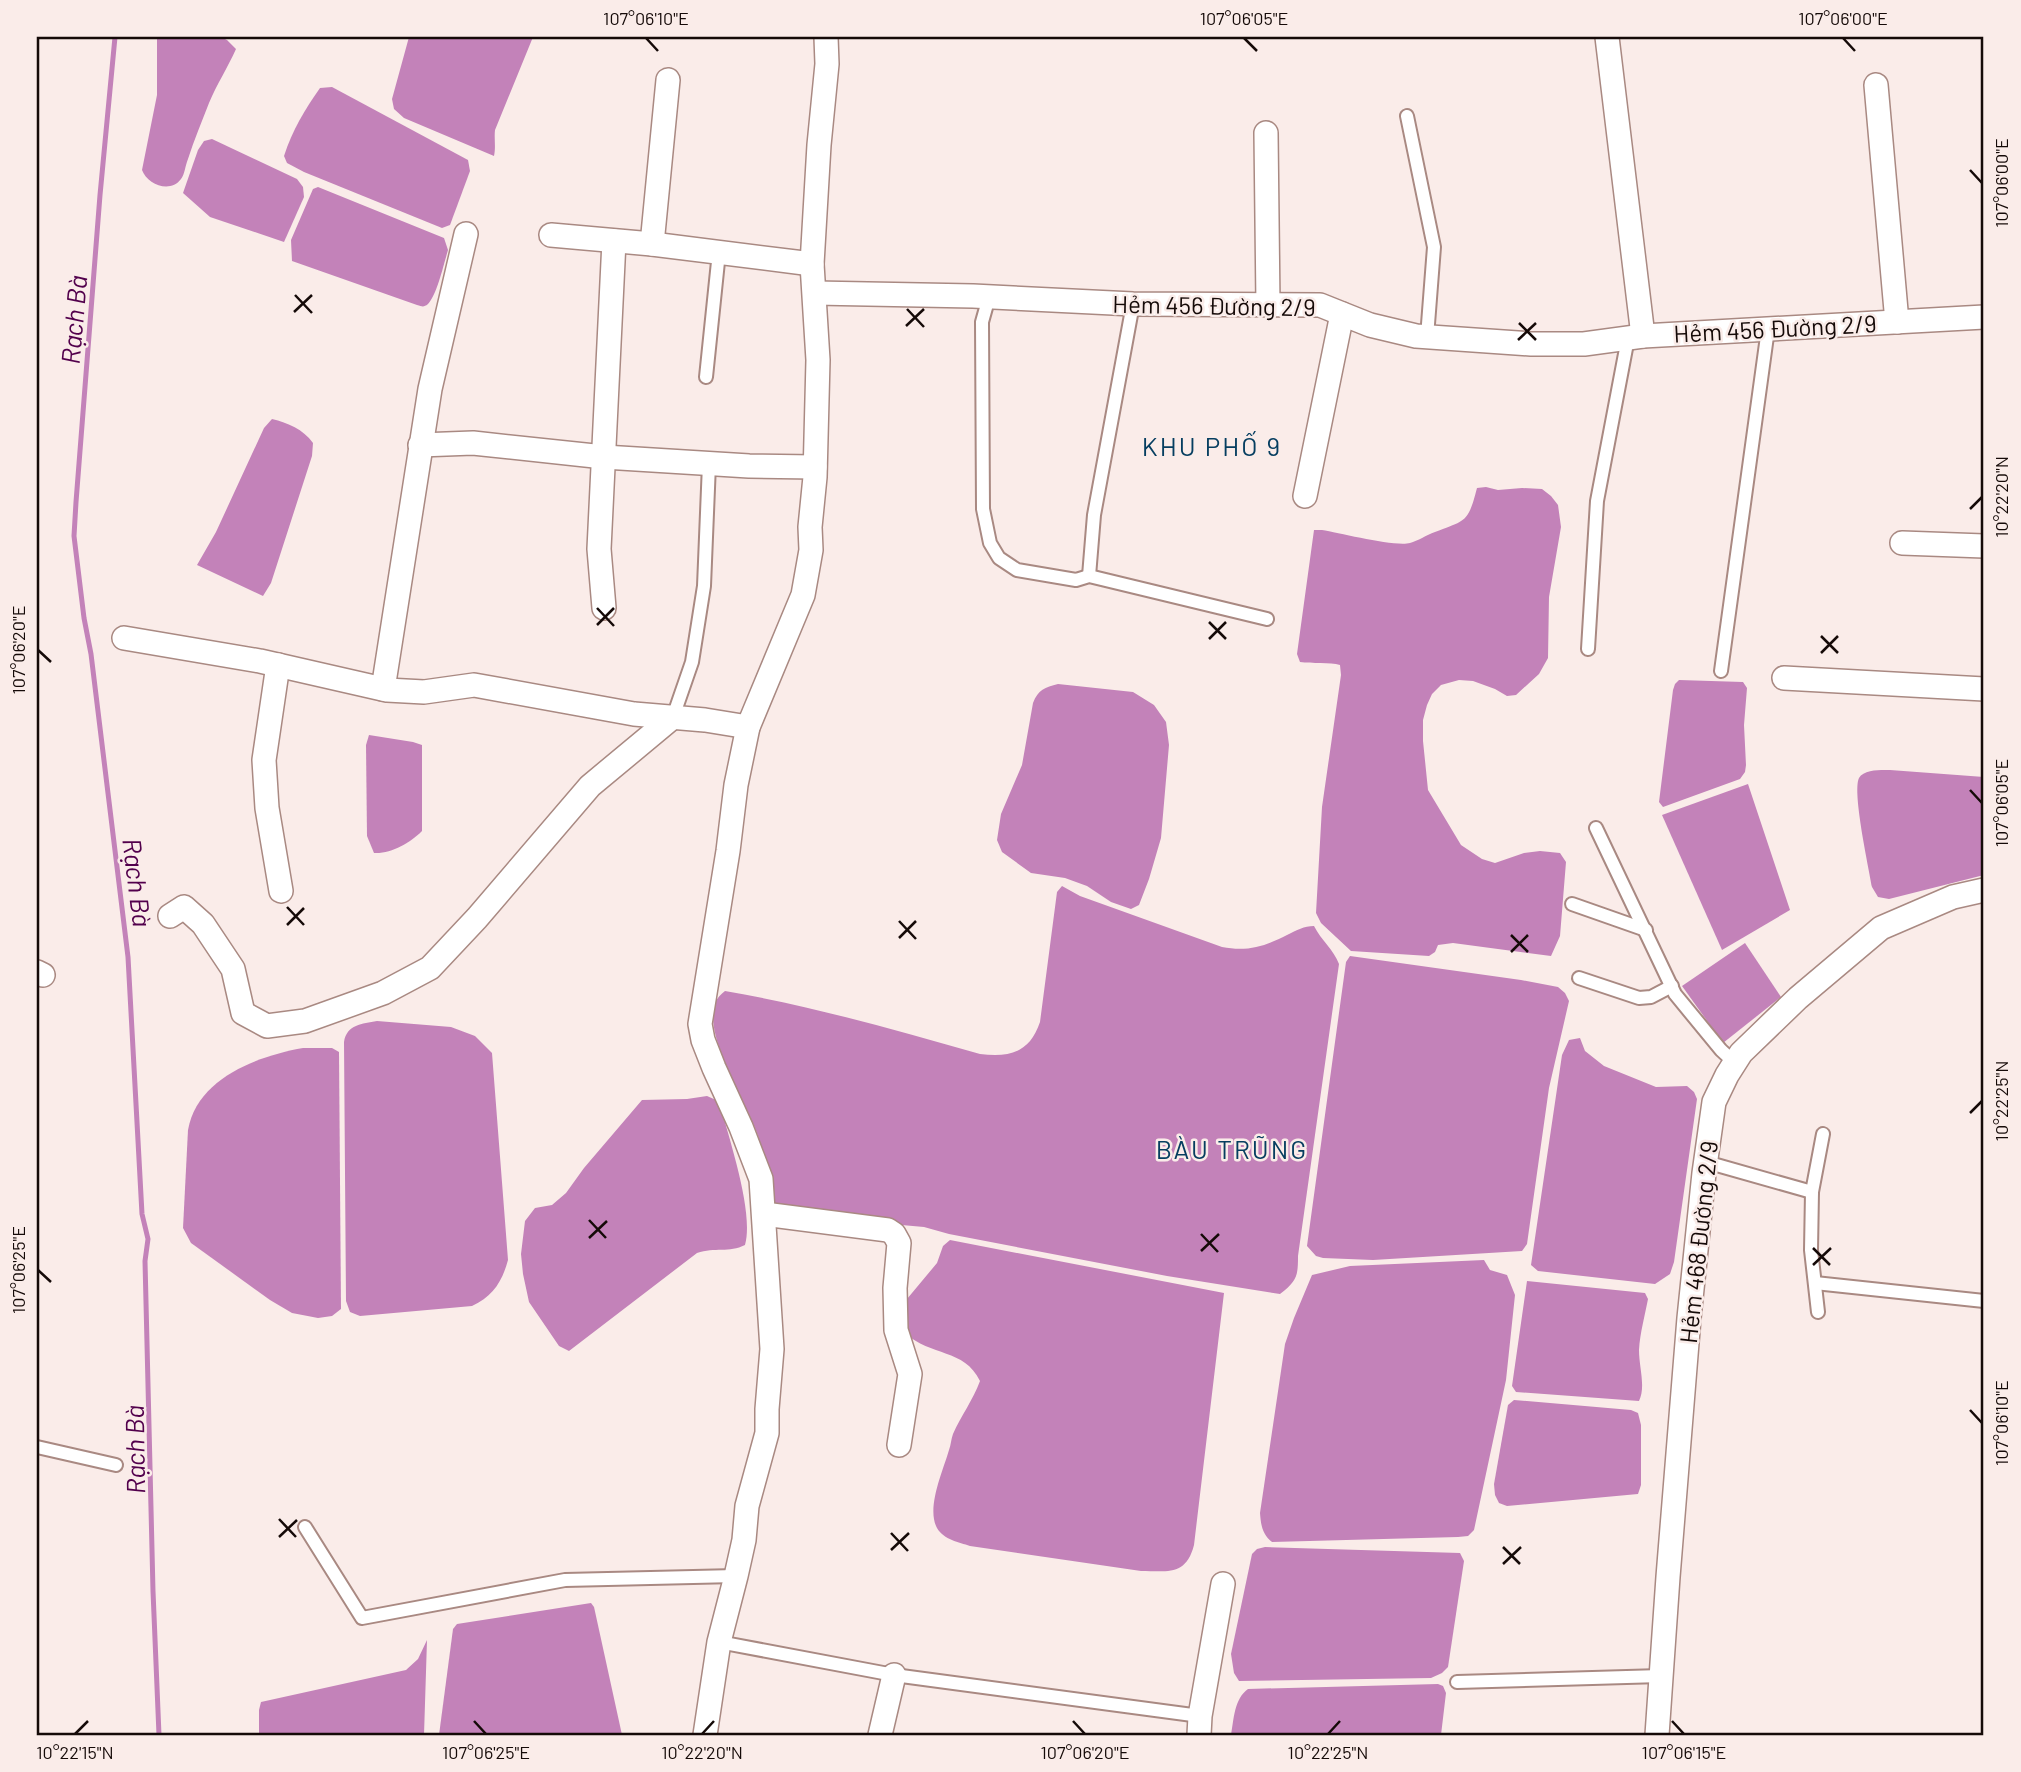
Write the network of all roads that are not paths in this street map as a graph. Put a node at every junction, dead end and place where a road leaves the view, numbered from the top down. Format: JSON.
{"nodes":[{"id":1,"x":826,"y":37,"type":"edge"},
{"id":2,"x":1607,"y":37,"type":"edge"},
{"id":3,"x":668,"y":80,"type":"dead end"},
{"id":4,"x":1876,"y":85,"type":"dead end"},
{"id":5,"x":1407,"y":116,"type":"dead end"},
{"id":6,"x":1266,"y":133,"type":"dead end"},
{"id":7,"x":466,"y":234,"type":"dead end"},
{"id":8,"x":551,"y":235,"type":"dead end"},
{"id":9,"x":614,"y":241,"type":"junction"},
{"id":10,"x":652,"y":244,"type":"junction"},
{"id":11,"x":719,"y":252,"type":"junction"},
{"id":12,"x":812,"y":264,"type":"junction"},
{"id":13,"x":815,"y":293,"type":"junction"},
{"id":14,"x":989,"y":297,"type":"junction"},
{"id":15,"x":1133,"y":304,"type":"junction"},
{"id":16,"x":1268,"y":305,"type":"junction"},
{"id":17,"x":1342,"y":314,"type":"junction"},
{"id":18,"x":1984,"y":317,"type":"edge"},
{"id":19,"x":1897,"y":322,"type":"junction"},
{"id":20,"x":1768,"y":329,"type":"junction"},
{"id":21,"x":1427,"y":337,"type":"junction"},
{"id":22,"x":1635,"y":337,"type":"junction"},
{"id":23,"x":706,"y":377,"type":"dead end"},
{"id":24,"x":420,"y":444,"type":"junction"},
{"id":25,"x":604,"y":457,"type":"junction"},
{"id":26,"x":709,"y":464,"type":"junction"},
{"id":27,"x":815,"y":467,"type":"junction"},
{"id":28,"x":1305,"y":496,"type":"dead end"},
{"id":29,"x":1902,"y":543,"type":"dead end"},
{"id":30,"x":1984,"y":546,"type":"edge"},
{"id":31,"x":1089,"y":576,"type":"junction"},
{"id":32,"x":604,"y":608,"type":"dead end"},
{"id":33,"x":1268,"y":619,"type":"dead end"},
{"id":34,"x":124,"y":638,"type":"dead end"},
{"id":35,"x":1588,"y":649,"type":"dead end"},
{"id":36,"x":278,"y":665,"type":"junction"},
{"id":37,"x":1721,"y":671,"type":"dead end"},
{"id":38,"x":1784,"y":678,"type":"dead end"},
{"id":39,"x":383,"y":689,"type":"junction"},
{"id":40,"x":1984,"y":689,"type":"edge"},
{"id":41,"x":673,"y":717,"type":"junction"},
{"id":42,"x":748,"y":727,"type":"junction"},
{"id":43,"x":1596,"y":828,"type":"dead end"},
{"id":44,"x":1984,"y":890,"type":"edge"},
{"id":45,"x":281,"y":891,"type":"dead end"},
{"id":46,"x":1572,"y":904,"type":"dead end"},
{"id":47,"x":170,"y":916,"type":"dead end"},
{"id":48,"x":1646,"y":930,"type":"junction"},
{"id":49,"x":1579,"y":978,"type":"dead end"},
{"id":50,"x":1672,"y":986,"type":"junction"},
{"id":51,"x":1735,"y":1063,"type":"junction"},
{"id":52,"x":1823,"y":1134,"type":"dead end"},
{"id":53,"x":1706,"y":1162,"type":"junction"},
{"id":54,"x":1812,"y":1192,"type":"junction"},
{"id":55,"x":764,"y":1214,"type":"junction"},
{"id":56,"x":1815,"y":1283,"type":"junction"},
{"id":57,"x":1984,"y":1301,"type":"edge"},
{"id":58,"x":1818,"y":1312,"type":"dead end"},
{"id":59,"x":899,"y":1445,"type":"dead end"},
{"id":60,"x":37,"y":1447,"type":"edge"},
{"id":61,"x":116,"y":1465,"type":"dead end"},
{"id":62,"x":305,"y":1527,"type":"dead end"},
{"id":63,"x":736,"y":1576,"type":"junction"},
{"id":64,"x":1223,"y":1584,"type":"dead end"},
{"id":65,"x":719,"y":1642,"type":"junction"},
{"id":66,"x":894,"y":1675,"type":"junction"},
{"id":67,"x":1661,"y":1676,"type":"junction"},
{"id":68,"x":1457,"y":1682,"type":"dead end"},
{"id":69,"x":1200,"y":1726,"type":"edge"},
{"id":70,"x":705,"y":1735,"type":"edge"},
{"id":71,"x":880,"y":1735,"type":"edge"},
{"id":72,"x":1657,"y":1735,"type":"edge"}],
"edges":[{"from":1,"to":12,"type":"street"},
{"from":2,"to":22,"type":"street"},
{"from":3,"to":10,"type":"street"},
{"from":4,"to":19,"type":"street"},
{"from":5,"to":21,"type":"lane"},
{"from":6,"to":16,"type":"street"},
{"from":7,"to":24,"type":"street"},
{"from":8,"to":9,"type":"street"},
{"from":9,"to":10,"type":"street"},
{"from":9,"to":25,"type":"street"},
{"from":10,"to":11,"type":"street"},
{"from":11,"to":12,"type":"street"},
{"from":11,"to":23,"type":"lane"},
{"from":12,"to":13,"type":"street"},
{"from":13,"to":14,"type":"street","name":"Hẻm 456 Đường 2/9"},
{"from":13,"to":27,"type":"street"},
{"from":14,"to":15,"type":"street","name":"Hẻm 456 Đường 2/9"},
{"from":14,"to":31,"type":"lane"},
{"from":15,"to":16,"type":"street","name":"Hẻm 456 Đường 2/9"},
{"from":15,"to":31,"type":"lane"},
{"from":16,"to":17,"type":"street","name":"Hẻm 456 Đường 2/9"},
{"from":17,"to":21,"type":"street","name":"Hẻm 456 Đường 2/9"},
{"from":17,"to":28,"type":"street"},
{"from":18,"to":19,"type":"street","name":"Hẻm 456 Đường 2/9"},
{"from":19,"to":20,"type":"street","name":"Hẻm 456 Đường 2/9"},
{"from":20,"to":22,"type":"street","name":"Hẻm 456 Đường 2/9"},
{"from":20,"to":37,"type":"lane"},
{"from":21,"to":22,"type":"street","name":"Hẻm 456 Đường 2/9"},
{"from":22,"to":35,"type":"lane"},
{"from":24,"to":25,"type":"street"},
{"from":24,"to":39,"type":"street"},
{"from":25,"to":26,"type":"street"},
{"from":25,"to":32,"type":"street"},
{"from":26,"to":27,"type":"street"},
{"from":26,"to":41,"type":"lane"},
{"from":27,"to":42,"type":"street"},
{"from":29,"to":30,"type":"street"},
{"from":31,"to":33,"type":"lane"},
{"from":34,"to":36,"type":"street"},
{"from":36,"to":39,"type":"street"},
{"from":36,"to":45,"type":"street"},
{"from":38,"to":40,"type":"street"},
{"from":39,"to":41,"type":"street"},
{"from":41,"to":42,"type":"street"},
{"from":41,"to":47,"type":"street"},
{"from":42,"to":55,"type":"street"},
{"from":43,"to":48,"type":"lane"},
{"from":44,"to":51,"type":"street","name":"Hẻm 468 Đường 2/9"},
{"from":46,"to":48,"type":"lane"},
{"from":48,"to":50,"type":"lane"},
{"from":49,"to":50,"type":"lane"},
{"from":50,"to":51,"type":"lane"},
{"from":51,"to":53,"type":"street","name":"Hẻm 468 Đường 2/9"},
{"from":52,"to":54,"type":"lane"},
{"from":53,"to":54,"type":"lane"},
{"from":53,"to":67,"type":"street","name":"Hẻm 468 Đường 2/9"},
{"from":54,"to":56,"type":"lane"},
{"from":55,"to":59,"type":"street"},
{"from":55,"to":63,"type":"street"},
{"from":56,"to":57,"type":"lane"},
{"from":56,"to":58,"type":"lane"},
{"from":60,"to":61,"type":"lane"},
{"from":62,"to":63,"type":"lane"},
{"from":63,"to":65,"type":"street"},
{"from":64,"to":69,"type":"street"},
{"from":65,"to":66,"type":"lane"},
{"from":65,"to":70,"type":"street"},
{"from":66,"to":69,"type":"lane"},
{"from":66,"to":71,"type":"street"},
{"from":67,"to":68,"type":"lane"},
{"from":67,"to":72,"type":"street","name":"Hẻm 468 Đường 2/9"}]}
